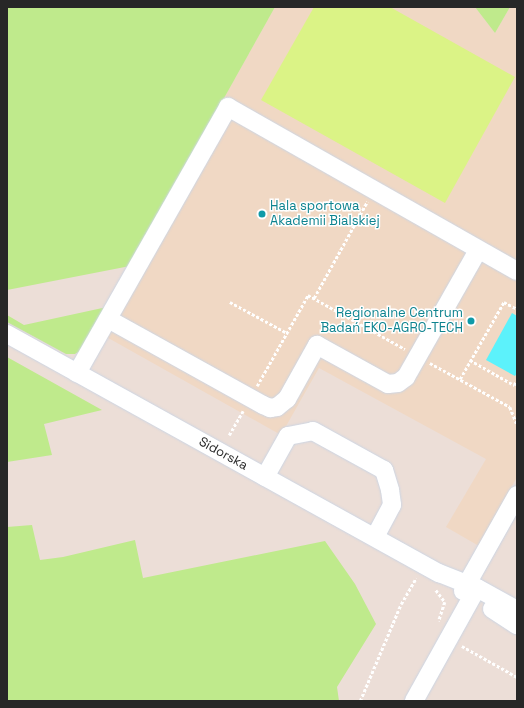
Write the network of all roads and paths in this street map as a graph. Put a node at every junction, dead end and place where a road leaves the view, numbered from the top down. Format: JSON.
{"nodes":[{"id":1,"x":374,"y":190,"type":"junction"},
{"id":2,"x":478,"y":250,"type":"junction"},
{"id":3,"x":517,"y":272,"type":"edge"},
{"id":4,"x":314,"y":298,"type":"dead end"},
{"id":5,"x":230,"y":302,"type":"dead end"},
{"id":6,"x":517,"y":309,"type":"edge"},
{"id":7,"x":108,"y":319,"type":"junction"},
{"id":8,"x":287,"y":333,"type":"dead end"},
{"id":9,"x":7,"y":334,"type":"edge"},
{"id":10,"x":418,"y":356,"type":"junction"},
{"id":11,"x":470,"y":360,"type":"junction"},
{"id":12,"x":77,"y":373,"type":"junction"},
{"id":13,"x":460,"y":379,"type":"junction"},
{"id":14,"x":517,"y":380,"type":"edge"},
{"id":15,"x":517,"y":424,"type":"edge"},
{"id":16,"x":265,"y":477,"type":"junction"},
{"id":17,"x":517,"y":495,"type":"edge"},
{"id":18,"x":375,"y":537,"type":"junction"},
{"id":19,"x":409,"y":575,"type":"dead end"},
{"id":20,"x":427,"y":576,"type":"junction"},
{"id":21,"x":421,"y":582,"type":"dead end"},
{"id":22,"x":470,"y":590,"type":"junction"},
{"id":23,"x":517,"y":620,"type":"edge"},
{"id":24,"x":439,"y":628,"type":"dead end"},
{"id":25,"x":455,"y":642,"type":"dead end"},
{"id":26,"x":517,"y":676,"type":"edge"},
{"id":27,"x":360,"y":701,"type":"edge"},
{"id":28,"x":414,"y":701,"type":"edge"}],
"edges":[{"from":1,"to":2,"type":"street"},
{"from":1,"to":4,"type":"path"},
{"from":1,"to":7,"type":"street"},
{"from":2,"to":3,"type":"street"},
{"from":2,"to":10,"type":"street"},
{"from":5,"to":8,"type":"path"},
{"from":6,"to":11,"type":"path"},
{"from":7,"to":10,"type":"street"},
{"from":7,"to":12,"type":"street"},
{"from":9,"to":12,"type":"street","name":"Sidorska"},
{"from":10,"to":13,"type":"path"},
{"from":11,"to":13,"type":"path"},
{"from":11,"to":14,"type":"path"},
{"from":12,"to":16,"type":"street","name":"Sidorska"},
{"from":13,"to":15,"type":"path"},
{"from":16,"to":18,"type":"street","name":"Sidorska"},
{"from":16,"to":18,"type":"street"},
{"from":17,"to":22,"type":"street"},
{"from":18,"to":20,"type":"street","name":"Sidorska"},
{"from":19,"to":20,"type":"path"},
{"from":20,"to":21,"type":"path"},
{"from":20,"to":22,"type":"street","name":"Sidorska"},
{"from":20,"to":24,"type":"path"},
{"from":20,"to":27,"type":"path"},
{"from":22,"to":23,"type":"street","name":"Sidorska"},
{"from":22,"to":28,"type":"street"},
{"from":25,"to":26,"type":"path"}]}
